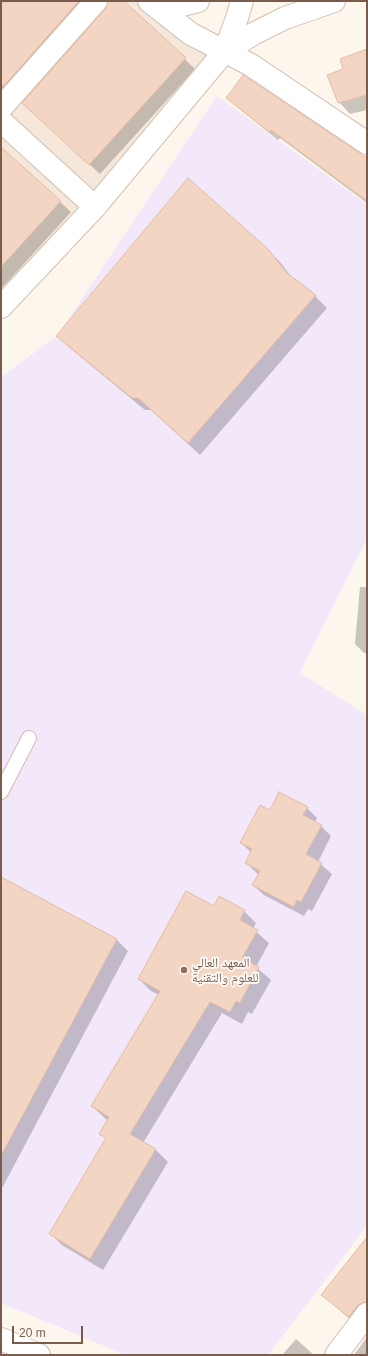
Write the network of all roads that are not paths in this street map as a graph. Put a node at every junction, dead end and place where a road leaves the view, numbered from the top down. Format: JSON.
{"nodes":[{"id":1,"x":96,"y":1,"type":"edge"},
{"id":2,"x":198,"y":1,"type":"edge"},
{"id":3,"x":242,"y":1,"type":"edge"},
{"id":4,"x":334,"y":1,"type":"edge"},
{"id":5,"x":153,"y":4,"type":"edge"},
{"id":6,"x":225,"y":51,"type":"junction"},
{"id":7,"x":1,"y":108,"type":"edge"},
{"id":8,"x":1,"y":120,"type":"edge"},
{"id":9,"x":367,"y":143,"type":"edge"},
{"id":10,"x":95,"y":207,"type":"junction"},
{"id":11,"x":1,"y":307,"type":"edge"},
{"id":12,"x":29,"y":738,"type":"dead end"},
{"id":13,"x":1,"y":792,"type":"edge"},
{"id":14,"x":367,"y":1314,"type":"edge"},
{"id":15,"x":1,"y":1339,"type":"edge"},
{"id":16,"x":39,"y":1355,"type":"edge"},
{"id":17,"x":336,"y":1355,"type":"edge"}],
"edges":[{"from":1,"to":7,"type":"street"},
{"from":2,"to":5,"type":"street"},
{"from":3,"to":6,"type":"street"},
{"from":4,"to":6,"type":"street"},
{"from":5,"to":6,"type":"street"},
{"from":6,"to":9,"type":"street"},
{"from":6,"to":10,"type":"street"},
{"from":8,"to":10,"type":"street"},
{"from":10,"to":11,"type":"street"},
{"from":12,"to":13,"type":"lane"},
{"from":14,"to":17,"type":"street"},
{"from":15,"to":16,"type":"street"}]}
